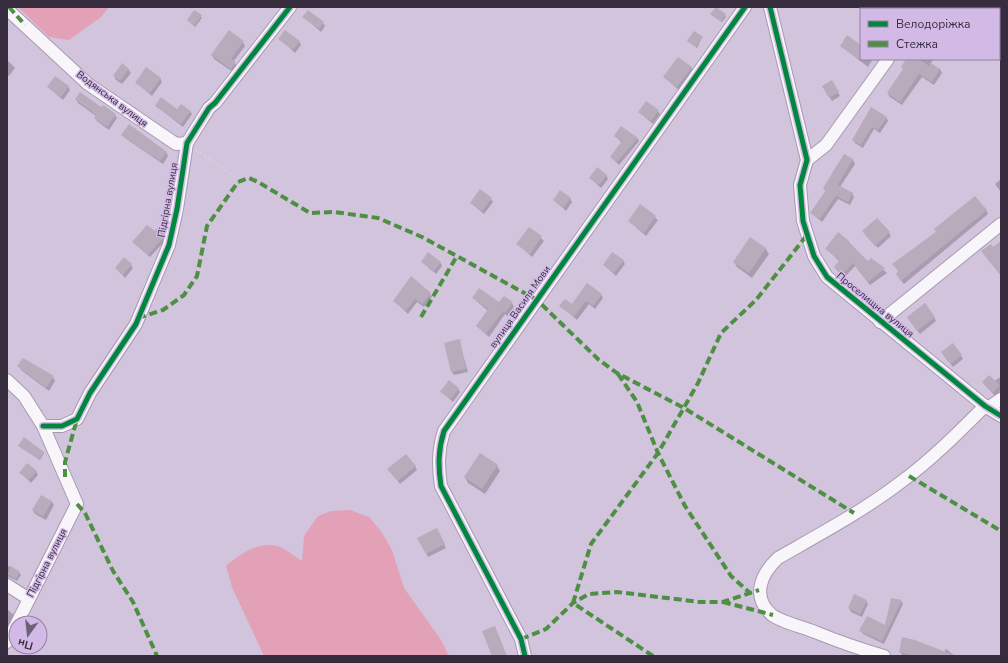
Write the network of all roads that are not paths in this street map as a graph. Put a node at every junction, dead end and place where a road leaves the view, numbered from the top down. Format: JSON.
{"nodes":[{"id":1,"x":290,"y":7,"type":"edge"},
{"id":2,"x":744,"y":7,"type":"edge"},
{"id":3,"x":770,"y":7,"type":"edge"},
{"id":4,"x":7,"y":9,"type":"edge"},
{"id":5,"x":887,"y":60,"type":"edge"},
{"id":6,"x":187,"y":143,"type":"junction"},
{"id":7,"x":807,"y":160,"type":"junction"},
{"id":8,"x":1001,"y":224,"type":"edge"},
{"id":9,"x":880,"y":322,"type":"junction"},
{"id":10,"x":7,"y":380,"type":"edge"},
{"id":11,"x":1001,"y":399,"type":"edge"},
{"id":12,"x":987,"y":407,"type":"junction"},
{"id":13,"x":1001,"y":416,"type":"edge"},
{"id":14,"x":43,"y":426,"type":"junction"},
{"id":15,"x":7,"y":585,"type":"edge"},
{"id":16,"x":29,"y":598,"type":"junction"},
{"id":17,"x":20,"y":615,"type":"edge"},
{"id":18,"x":524,"y":656,"type":"edge"},
{"id":19,"x":884,"y":656,"type":"edge"}],
"edges":[{"from":1,"to":6,"type":"street","name":"Підгірна вулиця"},
{"from":2,"to":18,"type":"street","name":"вулиця Василя Мови"},
{"from":3,"to":7,"type":"street","name":"Проселищна вулиця"},
{"from":4,"to":6,"type":"street","name":"Водянська вулиця"},
{"from":5,"to":7,"type":"street"},
{"from":6,"to":14,"type":"street","name":"Підгірна вулиця"},
{"from":7,"to":9,"type":"street","name":"Проселищна вулиця"},
{"from":8,"to":9,"type":"street"},
{"from":9,"to":12,"type":"street","name":"Проселищна вулиця"},
{"from":10,"to":14,"type":"street"},
{"from":11,"to":12,"type":"street"},
{"from":12,"to":13,"type":"street","name":"Проселищна вулиця"},
{"from":12,"to":19,"type":"street"},
{"from":14,"to":16,"type":"street","name":"Підгірна вулиця"},
{"from":15,"to":16,"type":"street"},
{"from":16,"to":17,"type":"street","name":"Підгірна вулиця"}]}
